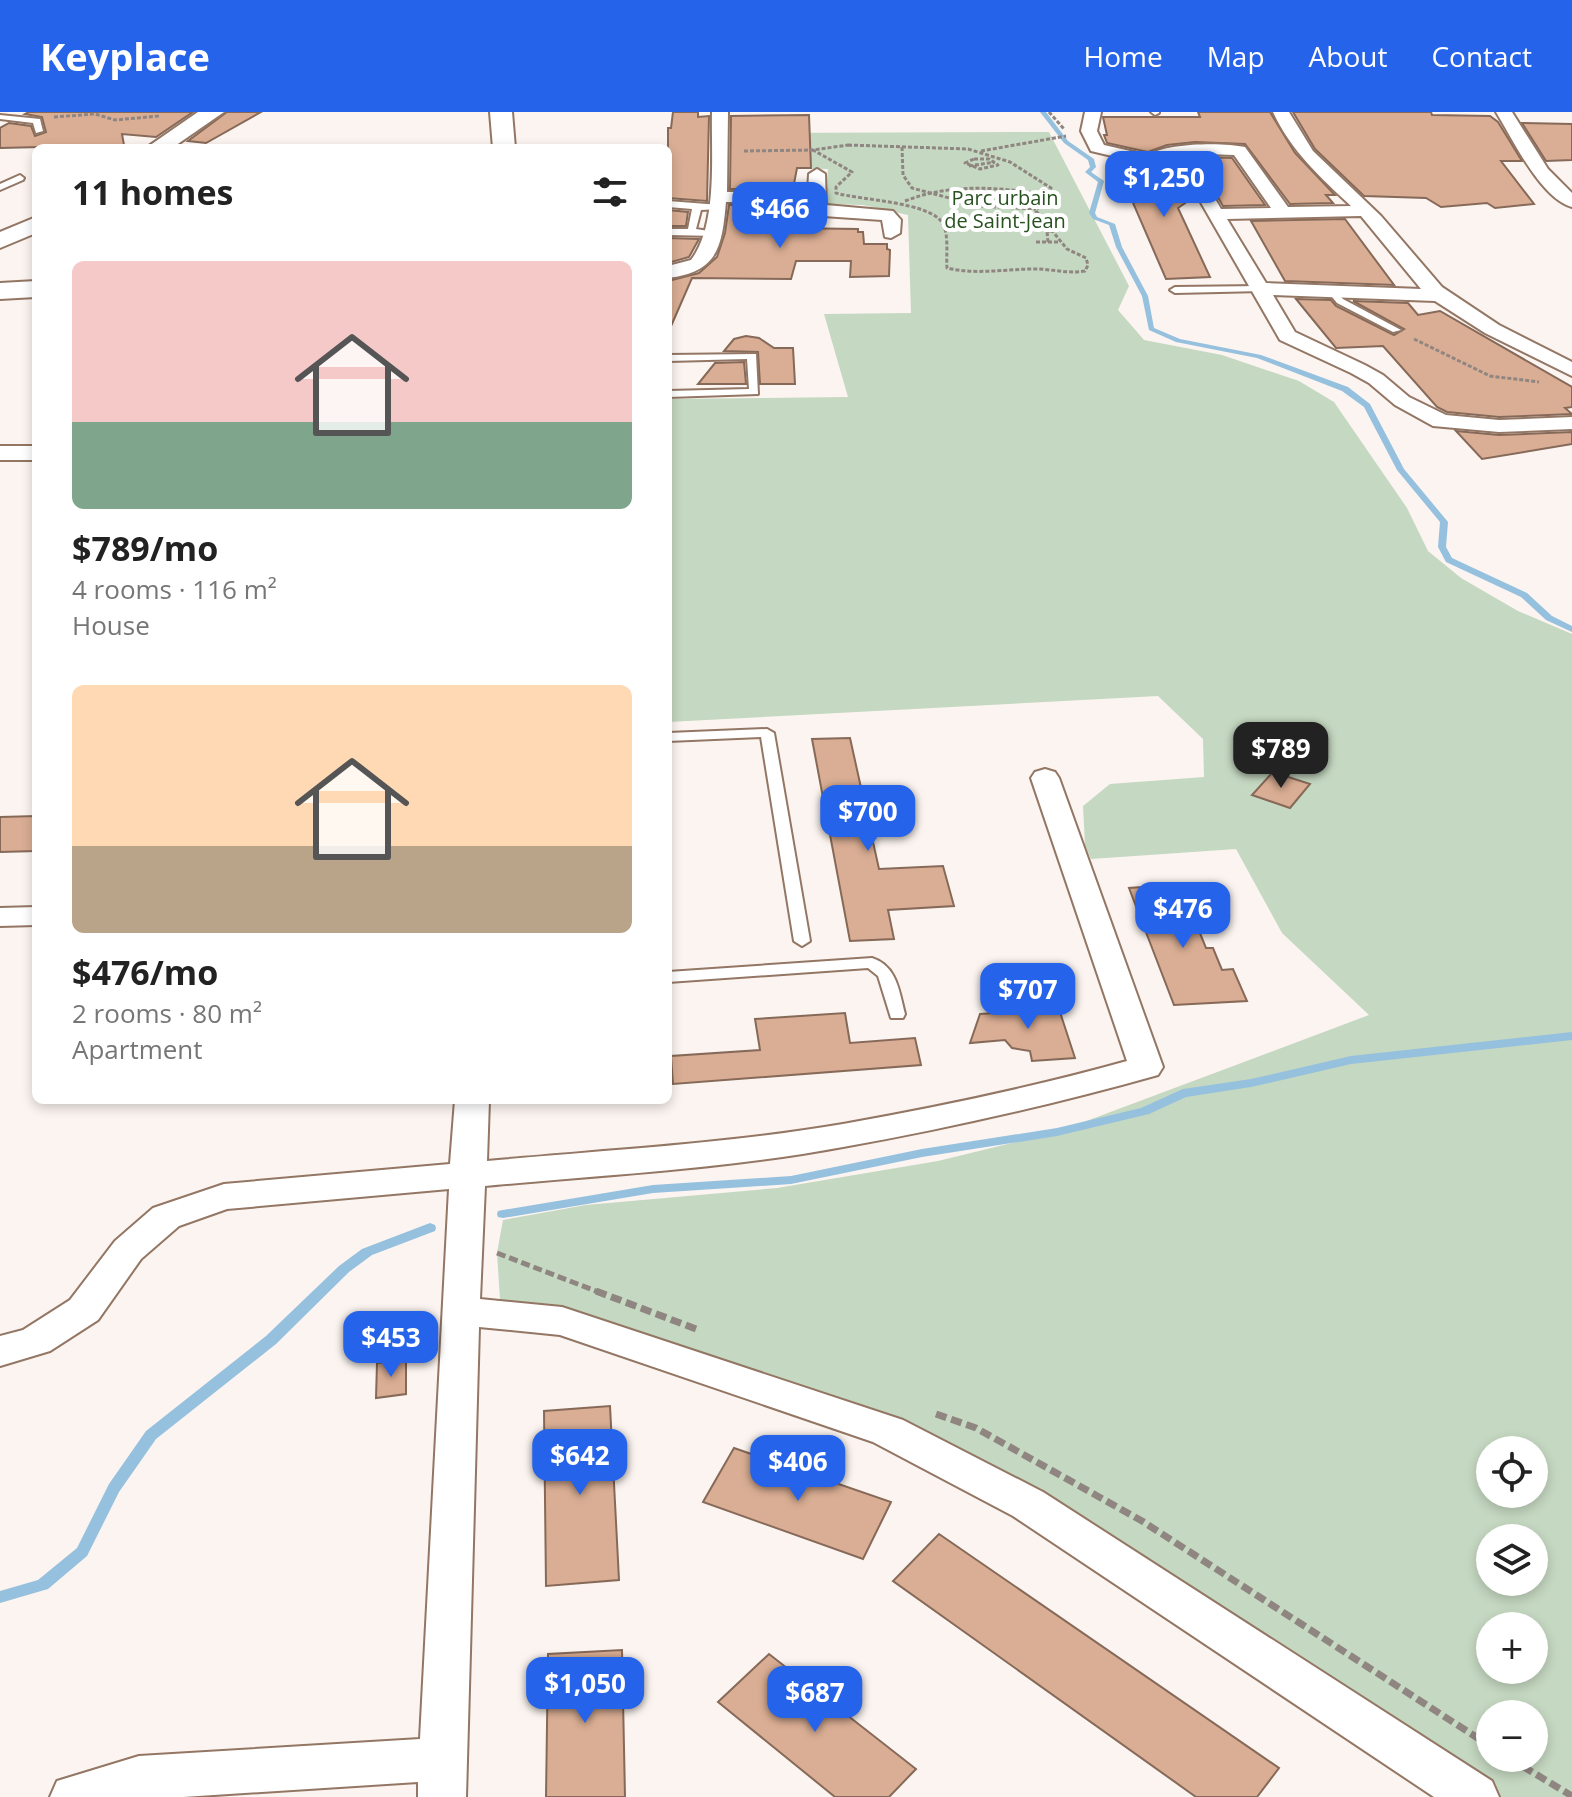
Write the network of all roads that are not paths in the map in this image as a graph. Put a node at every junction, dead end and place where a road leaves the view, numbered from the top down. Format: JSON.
{"nodes":[{"id":1,"x":213,"y":112,"type":"edge"},
{"id":2,"x":501,"y":112,"type":"edge"},
{"id":3,"x":720,"y":112,"type":"edge"},
{"id":4,"x":1281,"y":112,"type":"edge"},
{"id":5,"x":1504,"y":112,"type":"edge"},
{"id":6,"x":1093,"y":114,"type":"edge"},
{"id":7,"x":0,"y":117,"type":"edge"},
{"id":8,"x":39,"y":131,"type":"dead end"},
{"id":9,"x":163,"y":144,"type":"edge"},
{"id":10,"x":504,"y":144,"type":"edge"},
{"id":11,"x":1179,"y":151,"type":"junction"},
{"id":12,"x":1147,"y":158,"type":"junction"},
{"id":13,"x":1190,"y":170,"type":"junction"},
{"id":14,"x":817,"y":174,"type":"dead end"},
{"id":15,"x":20,"y":178,"type":"dead end"},
{"id":16,"x":0,"y":187,"type":"edge"},
{"id":17,"x":817,"y":197,"type":"junction"},
{"id":18,"x":718,"y":202,"type":"junction"},
{"id":19,"x":1572,"y":202,"type":"edge"},
{"id":20,"x":672,"y":204,"type":"edge"},
{"id":21,"x":697,"y":207,"type":"junction"},
{"id":22,"x":1366,"y":211,"type":"junction"},
{"id":23,"x":1283,"y":213,"type":"junction"},
{"id":24,"x":1215,"y":214,"type":"junction"},
{"id":25,"x":32,"y":226,"type":"edge"},
{"id":26,"x":672,"y":232,"type":"edge"},
{"id":27,"x":703,"y":233,"type":"junction"},
{"id":28,"x":891,"y":233,"type":"dead end"},
{"id":29,"x":0,"y":241,"type":"edge"},
{"id":30,"x":672,"y":271,"type":"edge"},
{"id":31,"x":32,"y":289,"type":"edge"},
{"id":32,"x":1260,"y":289,"type":"junction"},
{"id":33,"x":1175,"y":290,"type":"dead end"},
{"id":34,"x":0,"y":291,"type":"edge"},
{"id":35,"x":1333,"y":292,"type":"junction"},
{"id":36,"x":1440,"y":295,"type":"junction"},
{"id":37,"x":1396,"y":330,"type":"road end"},
{"id":38,"x":672,"y":358,"type":"edge"},
{"id":39,"x":1572,"y":370,"type":"edge"},
{"id":40,"x":672,"y":394,"type":"edge"},
{"id":41,"x":1572,"y":423,"type":"edge"},
{"id":42,"x":0,"y":453,"type":"edge"},
{"id":43,"x":32,"y":453,"type":"edge"},
{"id":44,"x":672,"y":737,"type":"edge"},
{"id":45,"x":1045,"y":778,"type":"dead end"},
{"id":46,"x":32,"y":916,"type":"edge"},
{"id":47,"x":0,"y":917,"type":"edge"},
{"id":48,"x":802,"y":941,"type":"dead end"},
{"id":49,"x":672,"y":977,"type":"edge"},
{"id":50,"x":897,"y":1014,"type":"dead end"},
{"id":51,"x":472,"y":1104,"type":"edge"},
{"id":52,"x":469,"y":1172,"type":"junction"},
{"id":53,"x":460,"y":1311,"type":"junction"},
{"id":54,"x":0,"y":1351,"type":"edge"},
{"id":55,"x":444,"y":1778,"type":"edge"},
{"id":56,"x":74,"y":1797,"type":"edge"},
{"id":57,"x":1475,"y":1797,"type":"edge"}],
"edges":[{"from":1,"to":9,"type":"main road"},
{"from":2,"to":10,"type":"main road"},
{"from":3,"to":18,"type":"street"},
{"from":4,"to":22,"type":"street"},
{"from":5,"to":19,"type":"street"},
{"from":6,"to":12,"type":"street"},
{"from":7,"to":8,"type":"lane"},
{"from":11,"to":12,"type":"street"},
{"from":11,"to":13,"type":"street"},
{"from":11,"to":23,"type":"street"},
{"from":12,"to":13,"type":"street"},
{"from":13,"to":24,"type":"street"},
{"from":14,"to":17,"type":"street"},
{"from":15,"to":16,"type":"lane"},
{"from":17,"to":18,"type":"street"},
{"from":17,"to":28,"type":"street"},
{"from":18,"to":21,"type":"lane"},
{"from":18,"to":27,"type":"street"},
{"from":20,"to":21,"type":"lane"},
{"from":21,"to":27,"type":"lane"},
{"from":22,"to":23,"type":"street"},
{"from":22,"to":36,"type":"street"},
{"from":23,"to":24,"type":"street"},
{"from":24,"to":32,"type":"street"},
{"from":25,"to":29,"type":"main road"},
{"from":26,"to":27,"type":"lane"},
{"from":27,"to":30,"type":"street"},
{"from":31,"to":34,"type":"main road"},
{"from":32,"to":33,"type":"lane"},
{"from":32,"to":35,"type":"street"},
{"from":32,"to":41,"type":"street"},
{"from":35,"to":36,"type":"street"},
{"from":35,"to":37,"type":"lane"},
{"from":36,"to":39,"type":"street"},
{"from":38,"to":40,"type":"lane"},
{"from":42,"to":43,"type":"street"},
{"from":44,"to":48,"type":"lane"},
{"from":45,"to":52,"type":"street"},
{"from":46,"to":47,"type":"street"},
{"from":49,"to":50,"type":"lane"},
{"from":51,"to":52,"type":"street"},
{"from":52,"to":53,"type":"street"},
{"from":52,"to":54,"type":"street"},
{"from":53,"to":55,"type":"street"},
{"from":53,"to":57,"type":"street"},
{"from":55,"to":56,"type":"street"}]}
